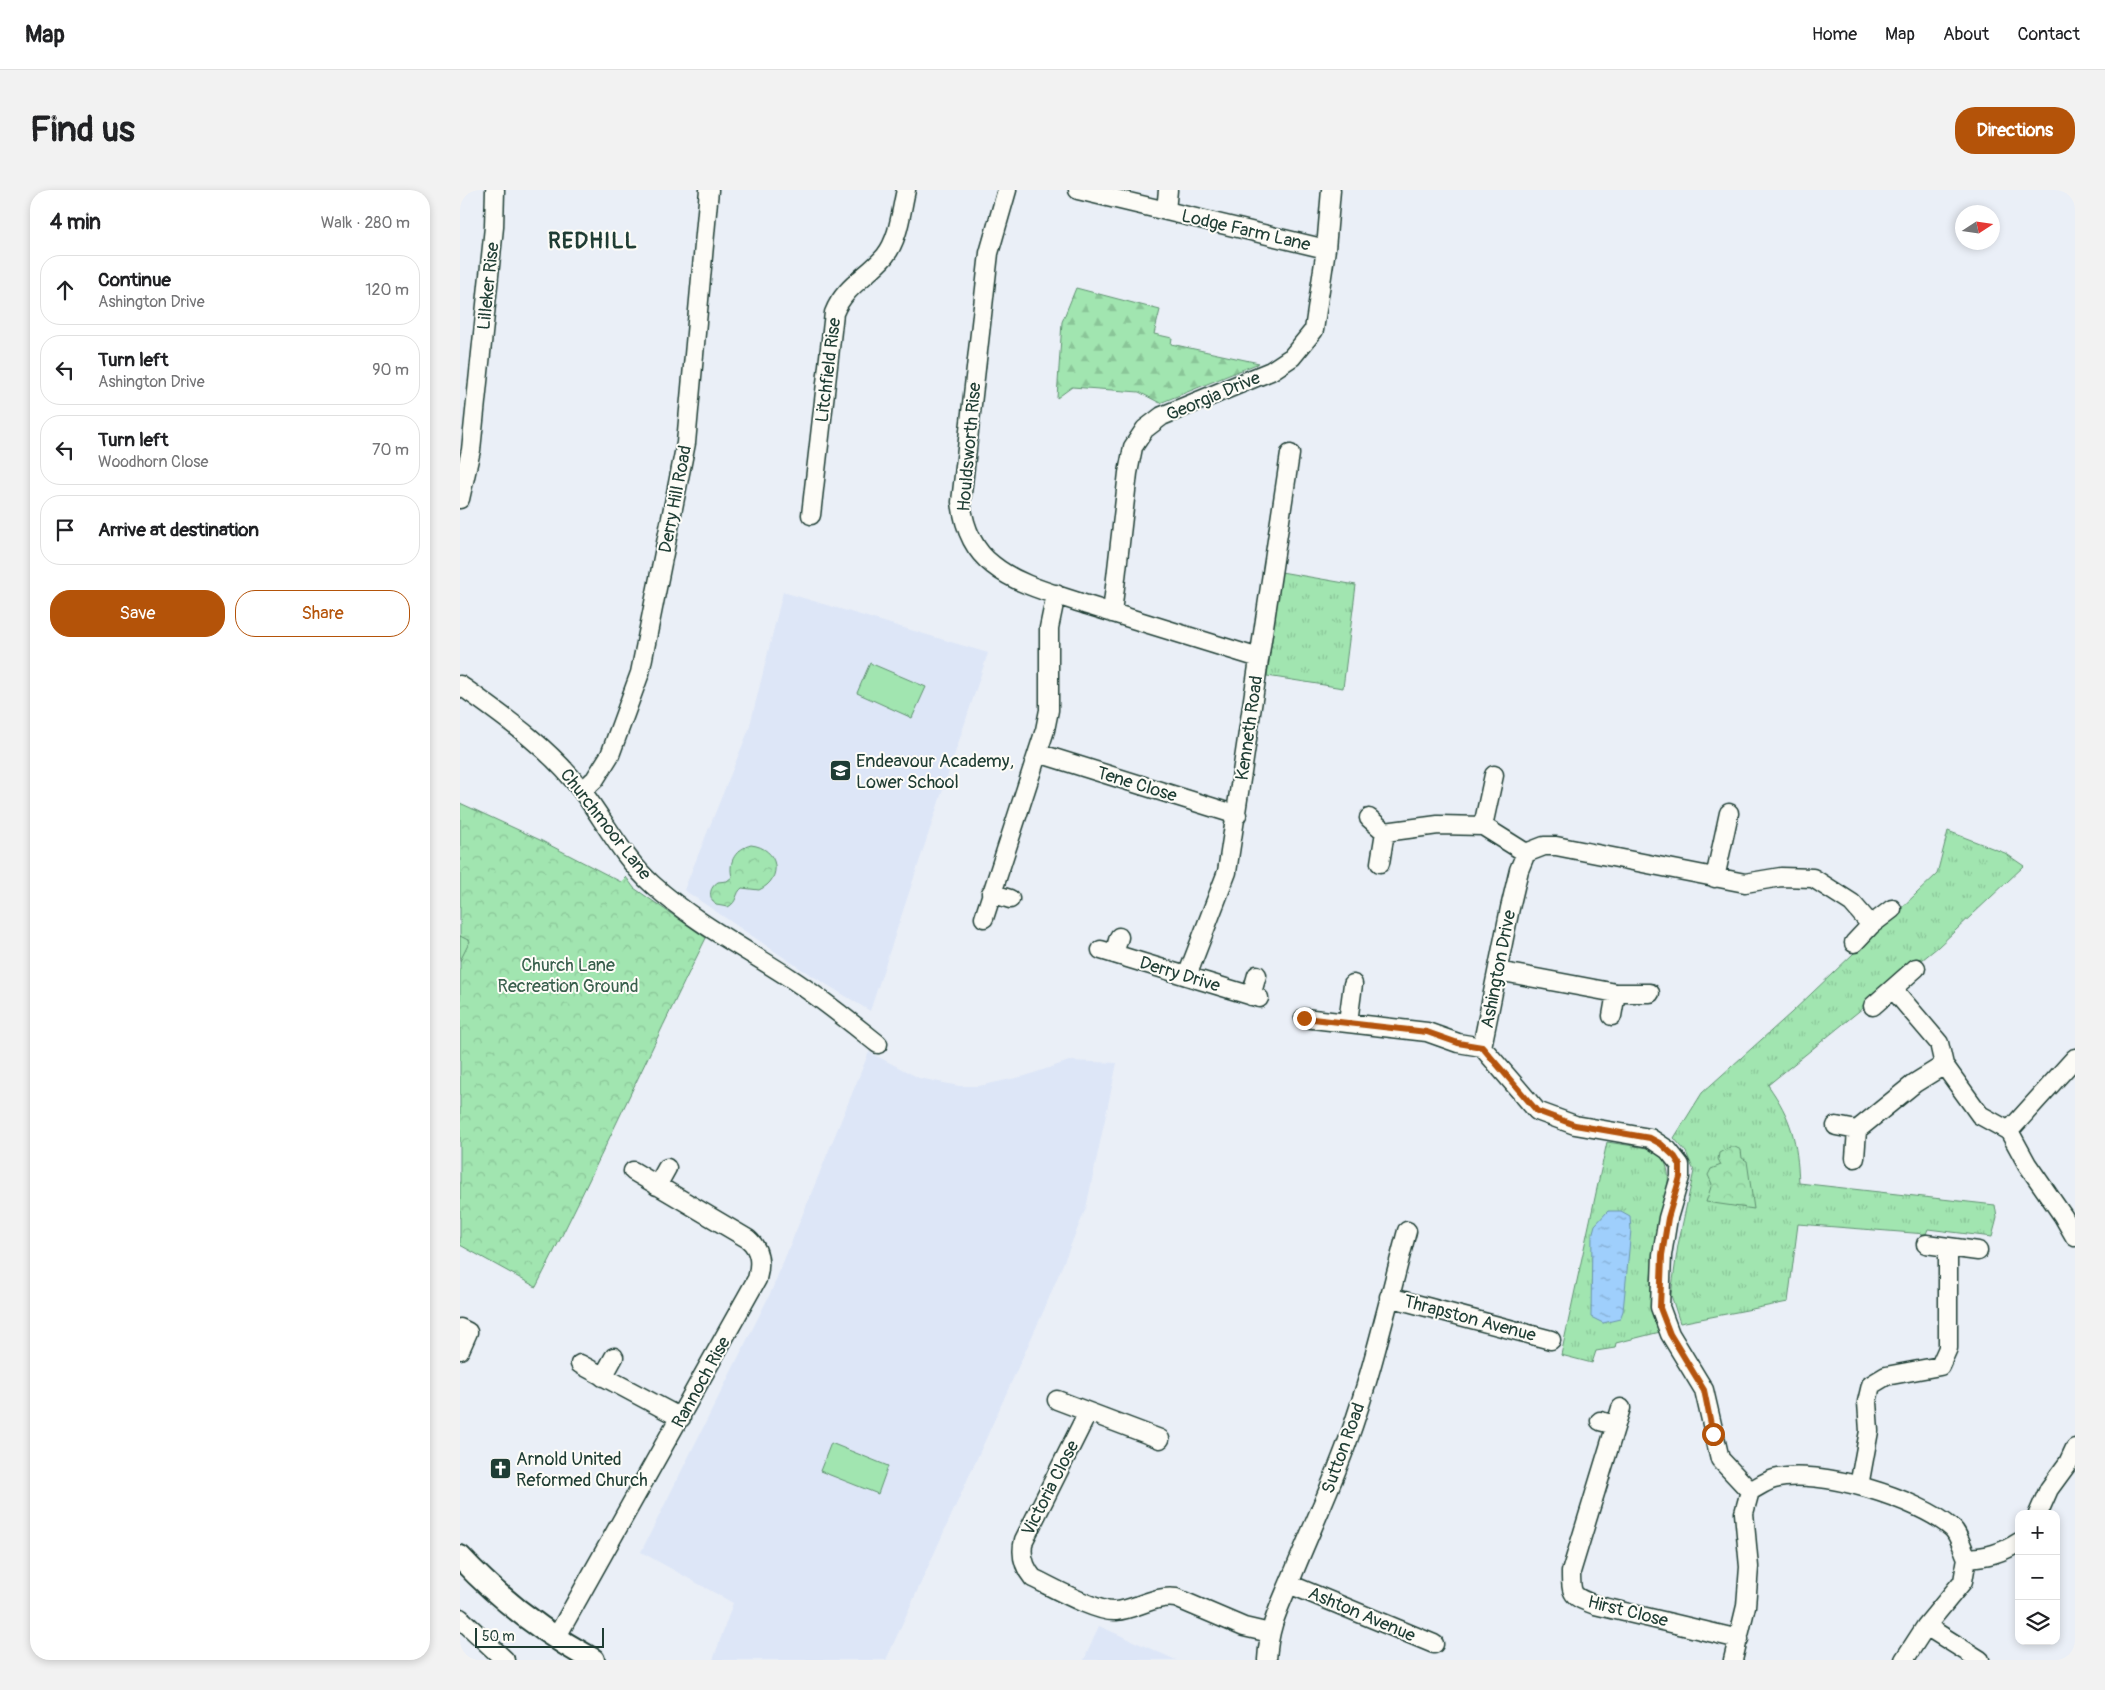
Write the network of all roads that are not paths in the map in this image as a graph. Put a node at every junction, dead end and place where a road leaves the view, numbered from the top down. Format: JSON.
{"nodes":[{"id":1,"x":495,"y":190,"type":"edge"},
{"id":2,"x":709,"y":190,"type":"edge"},
{"id":3,"x":906,"y":190,"type":"edge"},
{"id":4,"x":1007,"y":190,"type":"edge"},
{"id":5,"x":1078,"y":190,"type":"edge"},
{"id":6,"x":1168,"y":190,"type":"edge"},
{"id":7,"x":1331,"y":190,"type":"edge"},
{"id":8,"x":1166,"y":211,"type":"junction"},
{"id":9,"x":1326,"y":249,"type":"junction"},
{"id":10,"x":1290,"y":454,"type":"dead end"},
{"id":11,"x":460,"y":499,"type":"edge"},
{"id":12,"x":811,"y":515,"type":"dead end"},
{"id":13,"x":1056,"y":594,"type":"junction"},
{"id":14,"x":1112,"y":613,"type":"junction"},
{"id":15,"x":1259,"y":658,"type":"junction"},
{"id":16,"x":460,"y":685,"type":"edge"},
{"id":17,"x":1038,"y":754,"type":"junction"},
{"id":18,"x":1494,"y":775,"type":"dead end"},
{"id":19,"x":582,"y":791,"type":"junction"},
{"id":20,"x":1729,"y":813,"type":"dead end"},
{"id":21,"x":1237,"y":815,"type":"junction"},
{"id":22,"x":1369,"y":818,"type":"dead end"},
{"id":23,"x":1483,"y":826,"type":"junction"},
{"id":24,"x":1385,"y":832,"type":"junction"},
{"id":25,"x":1526,"y":854,"type":"junction"},
{"id":26,"x":1380,"y":862,"type":"dead end"},
{"id":27,"x":1715,"y":878,"type":"junction"},
{"id":28,"x":991,"y":894,"type":"junction"},
{"id":29,"x":1010,"y":899,"type":"dead end"},
{"id":30,"x":1892,"y":909,"type":"dead end"},
{"id":31,"x":984,"y":918,"type":"dead end"},
{"id":32,"x":1871,"y":925,"type":"junction"},
{"id":33,"x":1119,"y":937,"type":"dead end"},
{"id":34,"x":1854,"y":943,"type":"dead end"},
{"id":35,"x":1916,"y":968,"type":"dead end"},
{"id":36,"x":1498,"y":971,"type":"junction"},
{"id":37,"x":1187,"y":976,"type":"junction"},
{"id":38,"x":1257,"y":976,"type":"dead end"},
{"id":39,"x":1353,"y":984,"type":"dead end"},
{"id":40,"x":1893,"y":989,"type":"junction"},
{"id":41,"x":1616,"y":992,"type":"junction"},
{"id":42,"x":1650,"y":993,"type":"dead end"},
{"id":43,"x":1873,"y":1006,"type":"dead end"},
{"id":44,"x":1612,"y":1016,"type":"dead end"},
{"id":45,"x":1304,"y":1018,"type":"dead end"},
{"id":46,"x":1348,"y":1022,"type":"junction"},
{"id":47,"x":878,"y":1044,"type":"dead end"},
{"id":48,"x":1482,"y":1047,"type":"junction"},
{"id":49,"x":2075,"y":1058,"type":"edge"},
{"id":50,"x":1944,"y":1065,"type":"junction"},
{"id":51,"x":1836,"y":1126,"type":"dead end"},
{"id":52,"x":1856,"y":1130,"type":"junction"},
{"id":53,"x":2009,"y":1131,"type":"junction"},
{"id":54,"x":1855,"y":1158,"type":"dead end"},
{"id":55,"x":667,"y":1168,"type":"dead end"},
{"id":56,"x":633,"y":1171,"type":"dead end"},
{"id":57,"x":657,"y":1186,"type":"junction"},
{"id":58,"x":1407,"y":1231,"type":"dead end"},
{"id":59,"x":2075,"y":1237,"type":"edge"},
{"id":60,"x":1926,"y":1244,"type":"dead end"},
{"id":61,"x":1948,"y":1248,"type":"junction"},
{"id":62,"x":1978,"y":1251,"type":"dead end"},
{"id":63,"x":1389,"y":1297,"type":"junction"},
{"id":64,"x":460,"y":1328,"type":"edge"},
{"id":65,"x":1551,"y":1340,"type":"dead end"},
{"id":66,"x":460,"y":1350,"type":"edge"},
{"id":67,"x":614,"y":1357,"type":"dead end"},
{"id":68,"x":580,"y":1364,"type":"dead end"},
{"id":69,"x":603,"y":1377,"type":"junction"},
{"id":70,"x":1057,"y":1400,"type":"dead end"},
{"id":71,"x":1621,"y":1408,"type":"dead end"},
{"id":72,"x":1088,"y":1412,"type":"junction"},
{"id":73,"x":681,"y":1418,"type":"junction"},
{"id":74,"x":1160,"y":1439,"type":"dead end"},
{"id":75,"x":2075,"y":1448,"type":"edge"},
{"id":76,"x":1859,"y":1486,"type":"junction"},
{"id":77,"x":1750,"y":1491,"type":"junction"},
{"id":78,"x":2040,"y":1510,"type":"edge"},
{"id":79,"x":2015,"y":1545,"type":"edge"},
{"id":80,"x":1967,"y":1558,"type":"junction"},
{"id":81,"x":462,"y":1564,"type":"edge"},
{"id":82,"x":1289,"y":1584,"type":"junction"},
{"id":83,"x":460,"y":1618,"type":"edge"},
{"id":84,"x":1926,"y":1626,"type":"junction"},
{"id":85,"x":1270,"y":1632,"type":"junction"},
{"id":86,"x":556,"y":1638,"type":"junction"},
{"id":87,"x":1739,"y":1639,"type":"junction"},
{"id":88,"x":1434,"y":1644,"type":"dead end"},
{"id":89,"x":505,"y":1660,"type":"edge"},
{"id":90,"x":593,"y":1660,"type":"edge"},
{"id":91,"x":1267,"y":1660,"type":"edge"},
{"id":92,"x":1733,"y":1660,"type":"edge"},
{"id":93,"x":1904,"y":1660,"type":"edge"},
{"id":94,"x":1980,"y":1660,"type":"edge"}],
"edges":[{"from":1,"to":11,"type":"street","name":"Lilleker Rise"},
{"from":2,"to":19,"type":"street","name":"Derry Hill Road"},
{"from":3,"to":12,"type":"street","name":"Litchfield Rise"},
{"from":4,"to":13,"type":"street","name":"Houldsworth Rise"},
{"from":5,"to":8,"type":"street","name":"Lodge Farm Lane"},
{"from":6,"to":8,"type":"street"},
{"from":7,"to":9,"type":"street","name":"Georgia Drive"},
{"from":8,"to":9,"type":"street","name":"Lodge Farm Lane"},
{"from":9,"to":14,"type":"street","name":"Georgia Drive"},
{"from":10,"to":15,"type":"street","name":"Kenneth Road"},
{"from":13,"to":14,"type":"street","name":"Houldsworth Rise"},
{"from":13,"to":17,"type":"street"},
{"from":14,"to":15,"type":"street","name":"Houldsworth Rise"},
{"from":15,"to":21,"type":"street","name":"Kenneth Road"},
{"from":16,"to":19,"type":"street","name":"Churchmoor Lane"},
{"from":17,"to":21,"type":"street","name":"Tene Close"},
{"from":17,"to":28,"type":"street"},
{"from":18,"to":23,"type":"street"},
{"from":19,"to":47,"type":"street","name":"Churchmoor Lane"},
{"from":20,"to":27,"type":"street"},
{"from":21,"to":37,"type":"street","name":"Kenneth Road"},
{"from":22,"to":24,"type":"street"},
{"from":23,"to":24,"type":"street"},
{"from":23,"to":25,"type":"street"},
{"from":24,"to":26,"type":"street"},
{"from":25,"to":27,"type":"street"},
{"from":25,"to":36,"type":"street","name":"Ashington Drive"},
{"from":27,"to":32,"type":"street"},
{"from":28,"to":29,"type":"street"},
{"from":28,"to":31,"type":"street"},
{"from":30,"to":32,"type":"street"},
{"from":32,"to":34,"type":"street"},
{"from":33,"to":37,"type":"street","name":"Derry Drive"},
{"from":35,"to":40,"type":"street"},
{"from":36,"to":41,"type":"street"},
{"from":36,"to":48,"type":"street","name":"Ashington Drive"},
{"from":37,"to":38,"type":"street","name":"Derry Drive"},
{"from":39,"to":46,"type":"street"},
{"from":40,"to":43,"type":"street"},
{"from":40,"to":50,"type":"street"},
{"from":41,"to":42,"type":"street"},
{"from":41,"to":44,"type":"street"},
{"from":45,"to":46,"type":"street"},
{"from":46,"to":48,"type":"street"},
{"from":48,"to":77,"type":"street","name":"Ashington Drive"},
{"from":49,"to":53,"type":"street"},
{"from":50,"to":52,"type":"street"},
{"from":50,"to":53,"type":"street"},
{"from":51,"to":52,"type":"street"},
{"from":52,"to":54,"type":"street"},
{"from":53,"to":59,"type":"street"},
{"from":55,"to":57,"type":"street"},
{"from":56,"to":57,"type":"street","name":"Rannoch Rise"},
{"from":57,"to":73,"type":"street","name":"Rannoch Rise"},
{"from":58,"to":63,"type":"street","name":"Sutton Road"},
{"from":60,"to":61,"type":"street"},
{"from":61,"to":62,"type":"street"},
{"from":61,"to":76,"type":"street"},
{"from":63,"to":65,"type":"street","name":"Thrapston Avenue"},
{"from":63,"to":82,"type":"street","name":"Sutton Road"},
{"from":64,"to":66,"type":"street"},
{"from":67,"to":69,"type":"street"},
{"from":68,"to":69,"type":"street"},
{"from":69,"to":73,"type":"street"},
{"from":70,"to":72,"type":"street"},
{"from":71,"to":87,"type":"street","name":"Hirst Close"},
{"from":72,"to":74,"type":"street"},
{"from":72,"to":85,"type":"street","name":"Victoria Close"},
{"from":73,"to":86,"type":"street","name":"Rannoch Rise"},
{"from":75,"to":78,"type":"street"},
{"from":76,"to":77,"type":"street"},
{"from":76,"to":80,"type":"street"},
{"from":77,"to":87,"type":"street"},
{"from":79,"to":80,"type":"street"},
{"from":80,"to":84,"type":"street"},
{"from":81,"to":86,"type":"street"},
{"from":82,"to":85,"type":"street","name":"Sutton Road"},
{"from":82,"to":88,"type":"street","name":"Ashton Avenue"},
{"from":83,"to":89,"type":"street"},
{"from":84,"to":93,"type":"street"},
{"from":84,"to":94,"type":"street"},
{"from":85,"to":91,"type":"street","name":"Sutton Road"},
{"from":86,"to":90,"type":"street"},
{"from":87,"to":92,"type":"street"}]}
